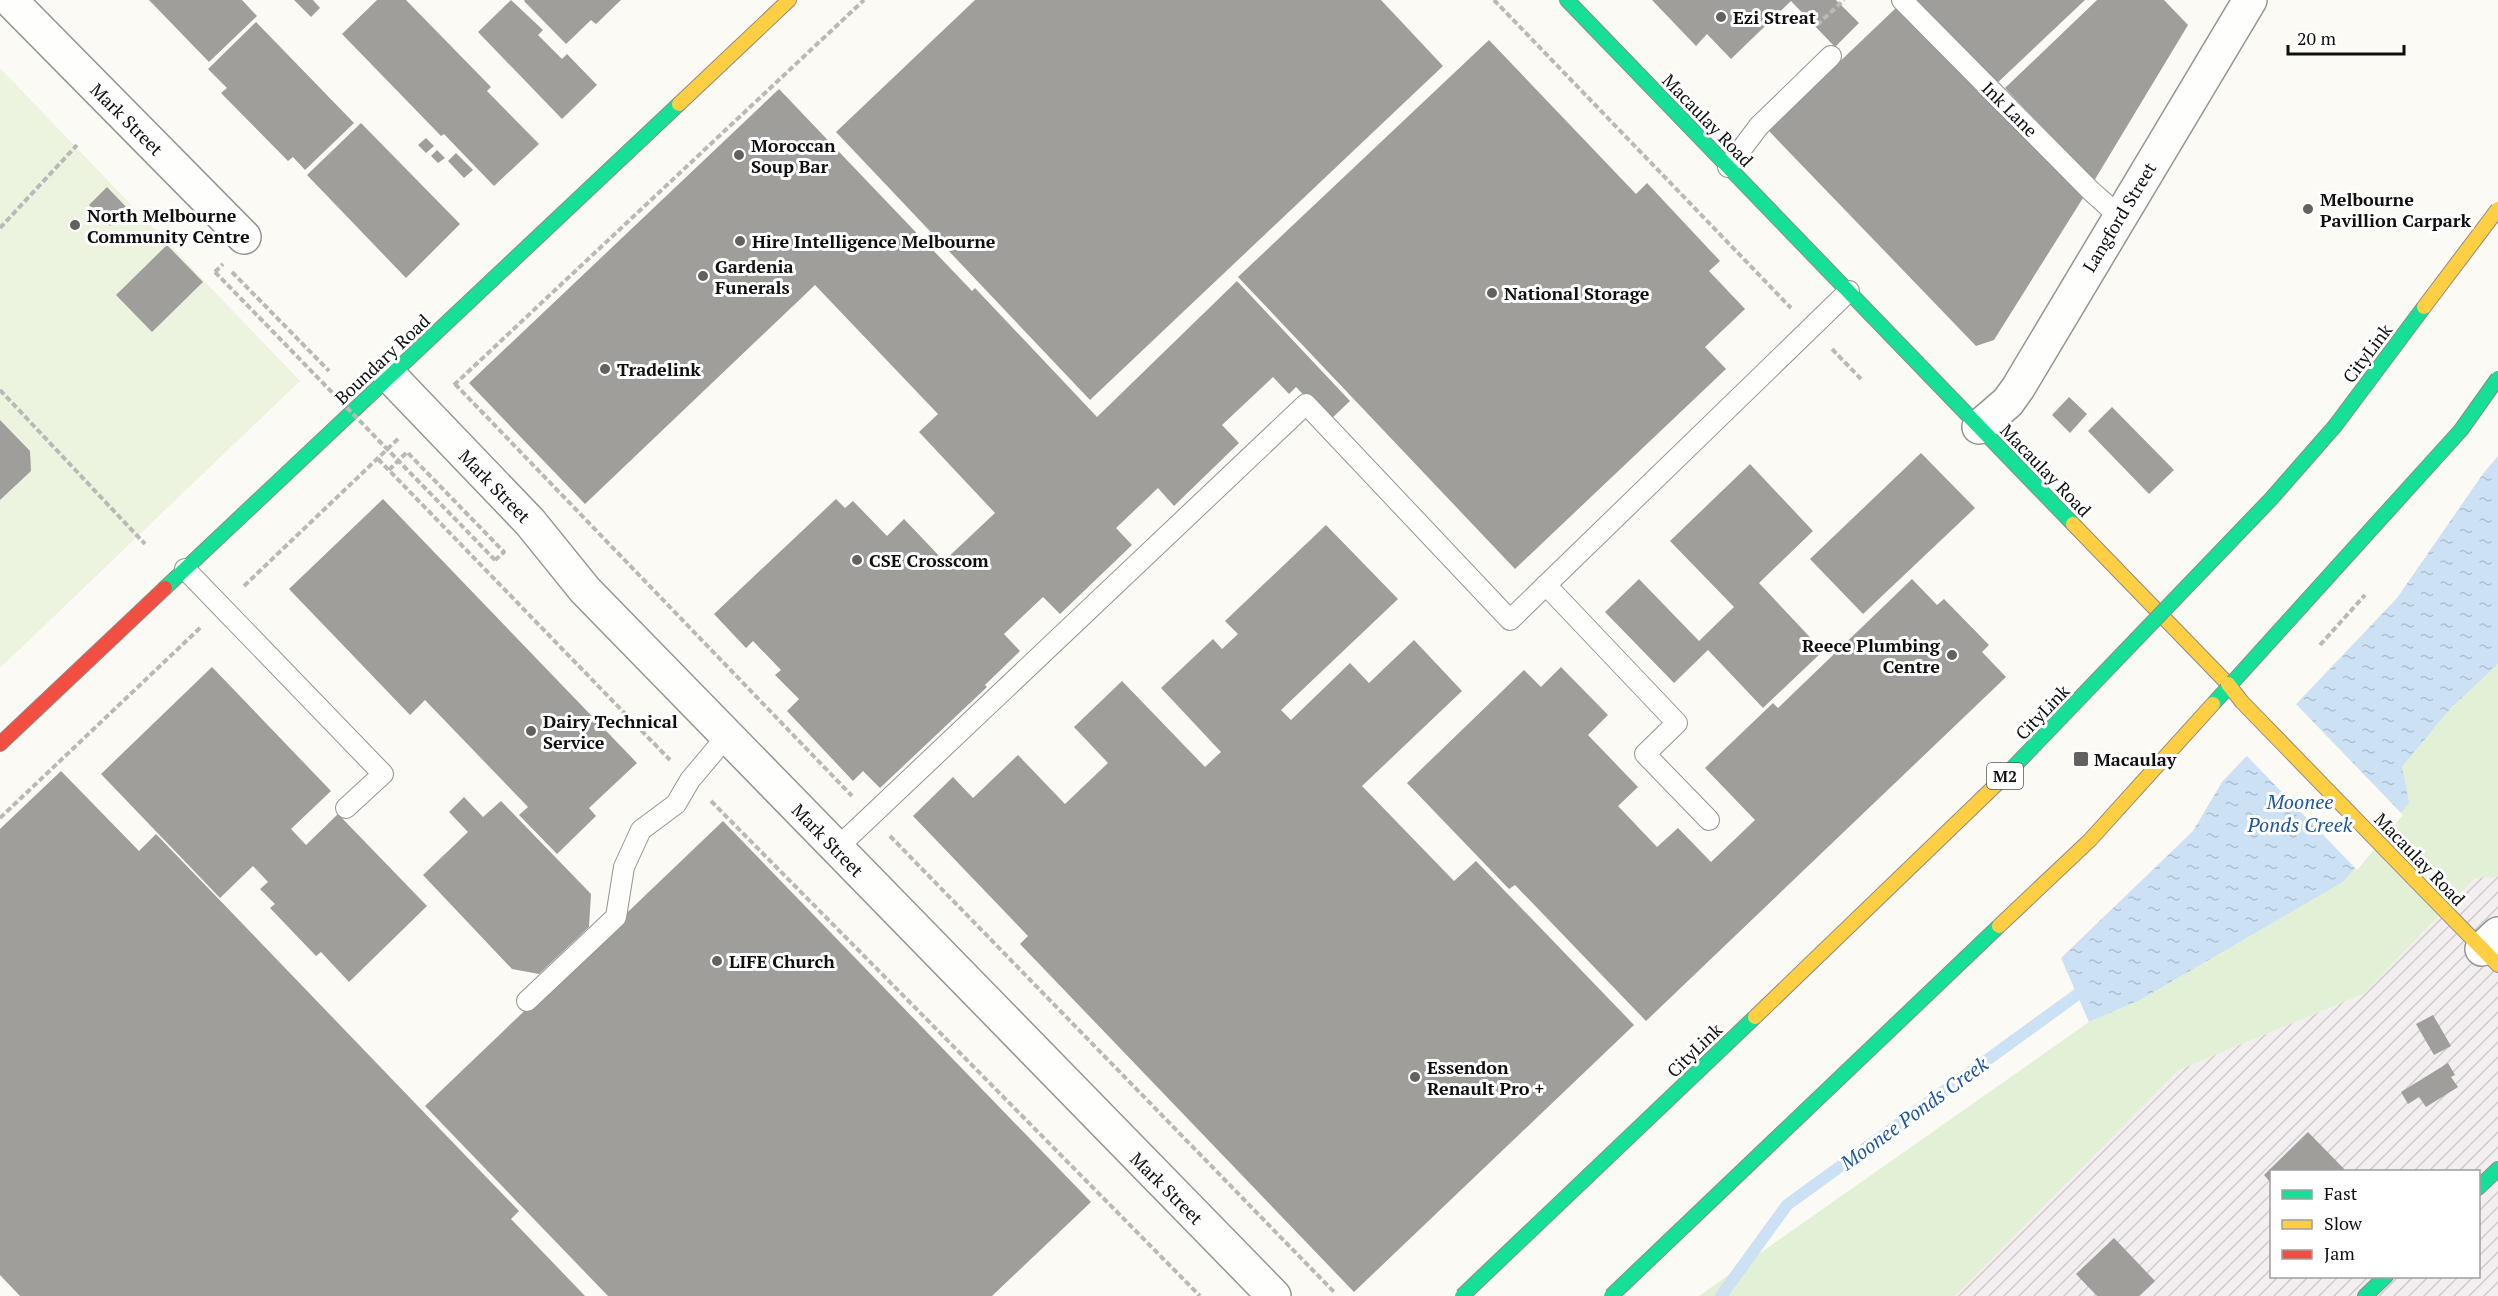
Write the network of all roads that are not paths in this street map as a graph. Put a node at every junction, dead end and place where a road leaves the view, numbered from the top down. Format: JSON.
{"nodes":[{"id":1,"x":10,"y":0,"type":"edge"},
{"id":2,"x":789,"y":0,"type":"edge"},
{"id":3,"x":1567,"y":0,"type":"edge"},
{"id":4,"x":1902,"y":0,"type":"edge"},
{"id":5,"x":2235,"y":6,"type":"edge"},
{"id":6,"x":1831,"y":56,"type":"dead end"},
{"id":7,"x":1728,"y":166,"type":"junction"},
{"id":8,"x":2498,"y":209,"type":"edge"},
{"id":9,"x":2119,"y":216,"type":"junction"},
{"id":10,"x":244,"y":237,"type":"dead end"},
{"id":11,"x":1849,"y":291,"type":"junction"},
{"id":12,"x":390,"y":376,"type":"junction"},
{"id":13,"x":2498,"y":378,"type":"edge"},
{"id":14,"x":1979,"y":427,"type":"junction"},
{"id":15,"x":185,"y":569,"type":"junction"},
{"id":16,"x":1546,"y":585,"type":"junction"},
{"id":17,"x":727,"y":736,"type":"junction"},
{"id":18,"x":0,"y":744,"type":"edge"},
{"id":19,"x":346,"y":808,"type":"dead end"},
{"id":20,"x":1709,"y":820,"type":"dead end"},
{"id":21,"x":837,"y":848,"type":"junction"},
{"id":22,"x":2493,"y":950,"type":"edge"},
{"id":23,"x":527,"y":1000,"type":"dead end"},
{"id":24,"x":2498,"y":1169,"type":"edge"},
{"id":25,"x":2480,"y":1186,"type":"edge"},
{"id":26,"x":2384,"y":1278,"type":"edge"},
{"id":27,"x":1274,"y":1296,"type":"edge"},
{"id":28,"x":1462,"y":1296,"type":"edge"},
{"id":29,"x":1611,"y":1296,"type":"edge"},
{"id":30,"x":2365,"y":1296,"type":"edge"}],
"edges":[{"from":1,"to":10,"type":"street","name":"Mark Street"},
{"from":2,"to":12,"type":"main road","name":"Boundary Road"},
{"from":3,"to":7,"type":"main road","name":"Macaulay Road"},
{"from":4,"to":9,"type":"lane","name":"Ink Lane"},
{"from":5,"to":9,"type":"street","name":"Langford Street"},
{"from":6,"to":7,"type":"lane"},
{"from":7,"to":11,"type":"main road","name":"Macaulay Road"},
{"from":8,"to":28,"type":"main road","name":"CityLink","number":"M2","bridge":true},
{"from":9,"to":14,"type":"street","name":"Langford Street"},
{"from":11,"to":14,"type":"main road","name":"Macaulay Road"},
{"from":11,"to":16,"type":"lane"},
{"from":12,"to":15,"type":"main road","name":"Boundary Road"},
{"from":12,"to":17,"type":"street","name":"Mark Street"},
{"from":13,"to":29,"type":"main road","bridge":true},
{"from":14,"to":22,"type":"main road","name":"Macaulay Road","bridge":true},
{"from":15,"to":18,"type":"main road","name":"Boundary Road"},
{"from":15,"to":19,"type":"lane"},
{"from":16,"to":20,"type":"lane"},
{"from":16,"to":21,"type":"lane"},
{"from":17,"to":21,"type":"street","name":"Mark Street"},
{"from":17,"to":23,"type":"lane"},
{"from":21,"to":27,"type":"street","name":"Mark Street"},
{"from":24,"to":25,"type":"main road"},
{"from":26,"to":30,"type":"main road"}]}
